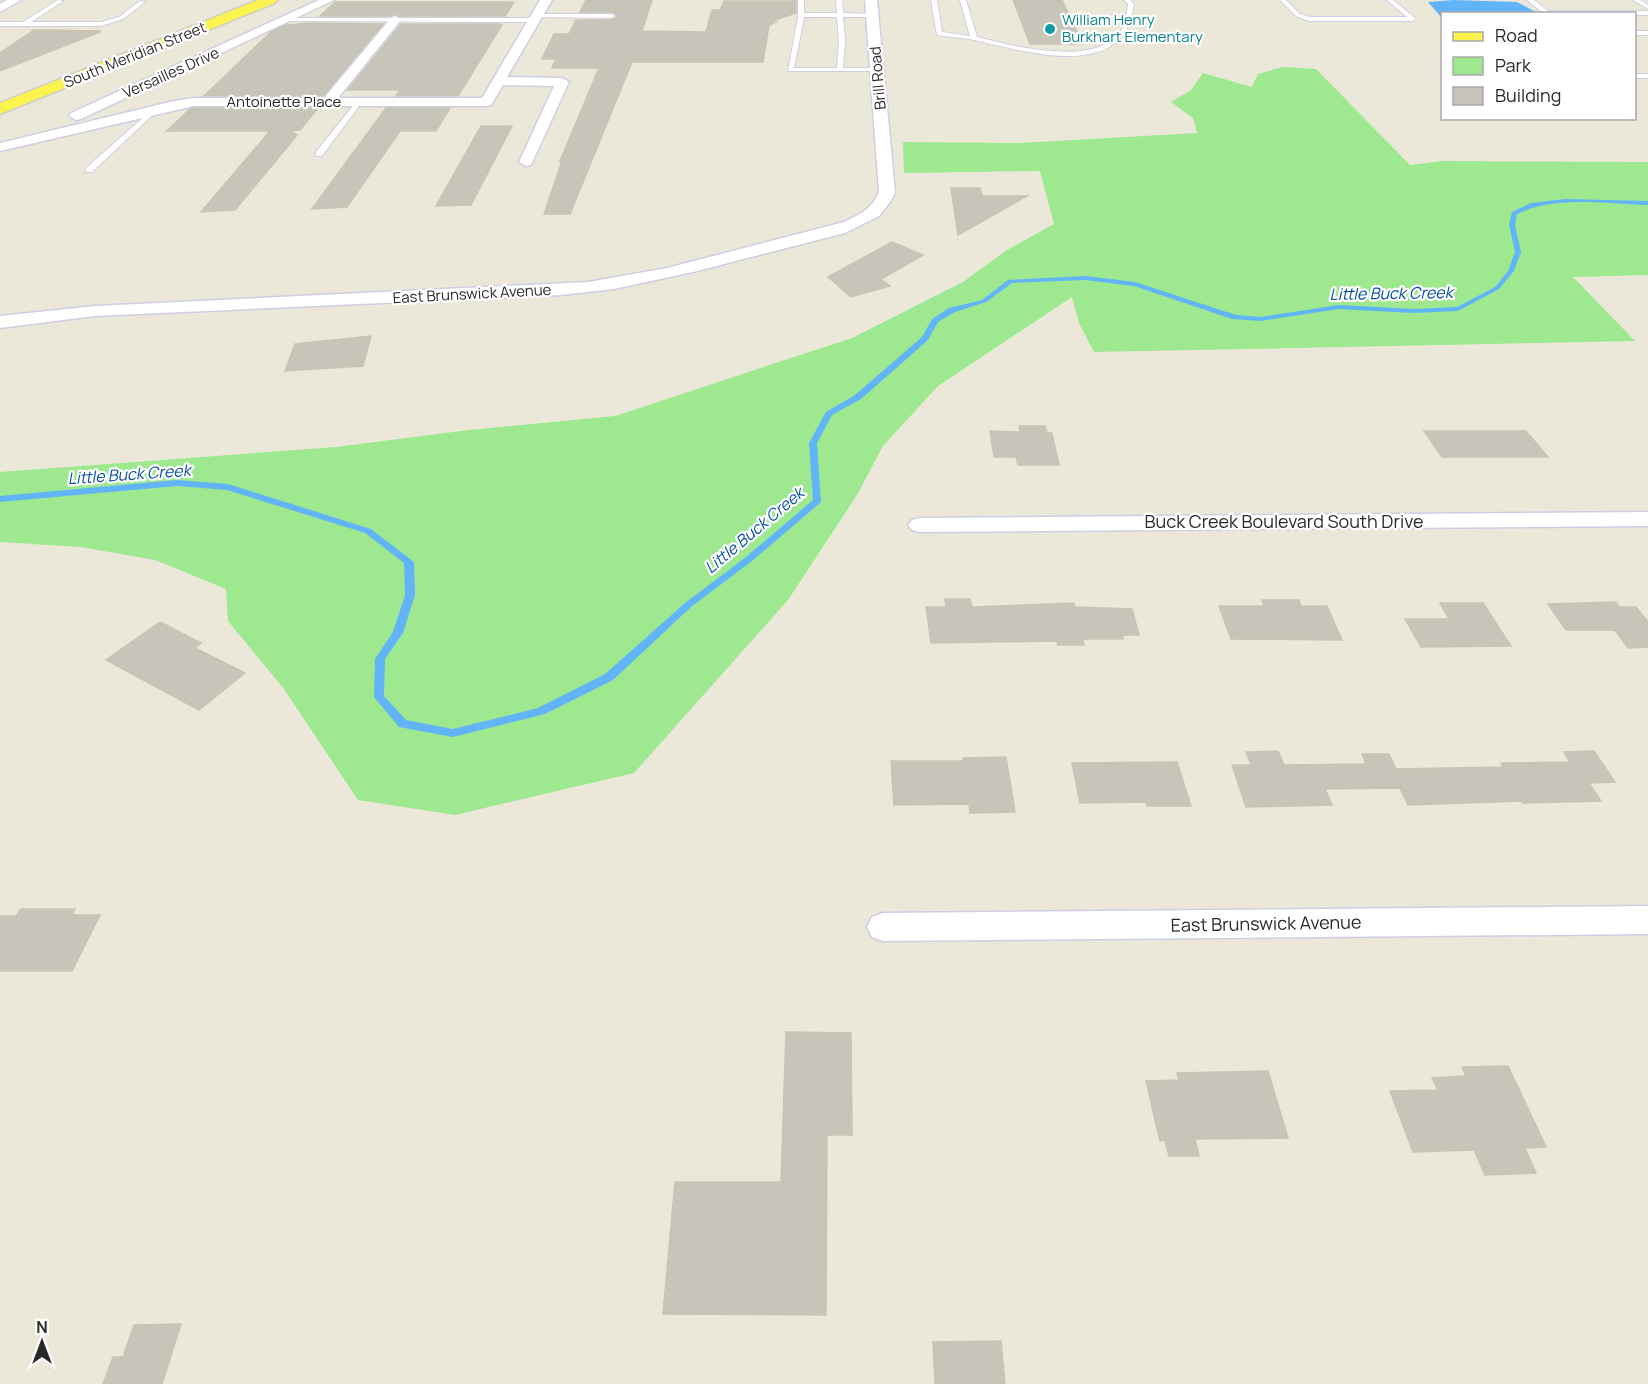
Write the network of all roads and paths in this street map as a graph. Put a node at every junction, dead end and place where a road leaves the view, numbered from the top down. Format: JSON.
{"nodes":[{"id":1,"x":15,"y":0,"type":"edge"},
{"id":2,"x":270,"y":0,"type":"edge"},
{"id":3,"x":328,"y":0,"type":"edge"},
{"id":4,"x":546,"y":0,"type":"edge"},
{"id":5,"x":801,"y":0,"type":"edge"},
{"id":6,"x":839,"y":0,"type":"edge"},
{"id":7,"x":872,"y":0,"type":"edge"},
{"id":8,"x":934,"y":0,"type":"edge"},
{"id":9,"x":963,"y":0,"type":"edge"},
{"id":10,"x":1127,"y":0,"type":"edge"},
{"id":11,"x":1283,"y":0,"type":"edge"},
{"id":12,"x":1390,"y":0,"type":"edge"},
{"id":13,"x":1530,"y":0,"type":"edge"},
{"id":14,"x":1636,"y":0,"type":"edge"},
{"id":15,"x":60,"y":1,"type":"edge"},
{"id":16,"x":142,"y":2,"type":"dead end"},
{"id":17,"x":1648,"y":7,"type":"edge"},
{"id":18,"x":0,"y":9,"type":"edge"},
{"id":19,"x":1547,"y":12,"type":"edge"},
{"id":20,"x":801,"y":15,"type":"junction"},
{"id":21,"x":841,"y":15,"type":"junction"},
{"id":22,"x":873,"y":15,"type":"junction"},
{"id":23,"x":612,"y":16,"type":"dead end"},
{"id":24,"x":535,"y":18,"type":"junction"},
{"id":25,"x":283,"y":20,"type":"junction"},
{"id":26,"x":394,"y":20,"type":"junction"},
{"id":27,"x":0,"y":24,"type":"edge"},
{"id":28,"x":24,"y":24,"type":"junction"},
{"id":29,"x":974,"y":38,"type":"junction"},
{"id":30,"x":840,"y":70,"type":"junction"},
{"id":31,"x":877,"y":70,"type":"junction"},
{"id":32,"x":498,"y":81,"type":"junction"},
{"id":33,"x":328,"y":102,"type":"junction"},
{"id":34,"x":359,"y":102,"type":"junction"},
{"id":35,"x":0,"y":109,"type":"edge"},
{"id":36,"x":156,"y":109,"type":"junction"},
{"id":37,"x":7,"y":145,"type":"edge"},
{"id":38,"x":319,"y":154,"type":"dead end"},
{"id":39,"x":884,"y":156,"type":"joint"},
{"id":40,"x":526,"y":162,"type":"dead end"},
{"id":41,"x":89,"y":170,"type":"dead end"},
{"id":42,"x":0,"y":322,"type":"edge"},
{"id":43,"x":1648,"y":519,"type":"edge"},
{"id":44,"x":920,"y":525,"type":"dead end"},
{"id":45,"x":1648,"y":920,"type":"edge"},
{"id":46,"x":883,"y":927,"type":"dead end"}],
"edges":[{"from":1,"to":18,"type":"street"},
{"from":2,"to":35,"type":"main road","name":"South Meridian Street"},
{"from":3,"to":25,"type":"street","name":"Versailles Drive"},
{"from":4,"to":24,"type":"street"},
{"from":5,"to":20,"type":"lane"},
{"from":6,"to":21,"type":"lane"},
{"from":7,"to":22,"type":"street","name":"Brill Road"},
{"from":8,"to":29,"type":"lane"},
{"from":9,"to":29,"type":"lane"},
{"from":10,"to":29,"type":"lane"},
{"from":11,"to":12,"type":"lane"},
{"from":13,"to":19,"type":"lane"},
{"from":14,"to":17,"type":"lane"},
{"from":15,"to":28,"type":"lane"},
{"from":16,"to":28,"type":"lane"},
{"from":20,"to":21,"type":"lane"},
{"from":20,"to":30,"type":"lane"},
{"from":21,"to":22,"type":"lane"},
{"from":21,"to":30,"type":"lane"},
{"from":22,"to":31,"type":"street","name":"Brill Road"},
{"from":23,"to":24,"type":"lane"},
{"from":24,"to":26,"type":"lane"},
{"from":24,"to":32,"type":"street"},
{"from":25,"to":26,"type":"lane"},
{"from":25,"to":37,"type":"street","name":"Versailles Drive"},
{"from":26,"to":33,"type":"street"},
{"from":27,"to":28,"type":"lane"},
{"from":30,"to":31,"type":"lane"},
{"from":31,"to":39,"type":"street","name":"Brill Road"},
{"from":32,"to":34,"type":"street","name":"Antoinette Place"},
{"from":32,"to":40,"type":"street"},
{"from":33,"to":34,"type":"street","name":"Antoinette Place"},
{"from":33,"to":36,"type":"street","name":"Antoinette Place"},
{"from":34,"to":38,"type":"lane"},
{"from":36,"to":37,"type":"street","name":"Antoinette Place"},
{"from":36,"to":41,"type":"lane"},
{"from":39,"to":42,"type":"street","name":"East Brunswick Avenue"},
{"from":43,"to":44,"type":"street","name":"Buck Creek Boulevard South Drive"},
{"from":45,"to":46,"type":"street","name":"East Brunswick Avenue"}]}
